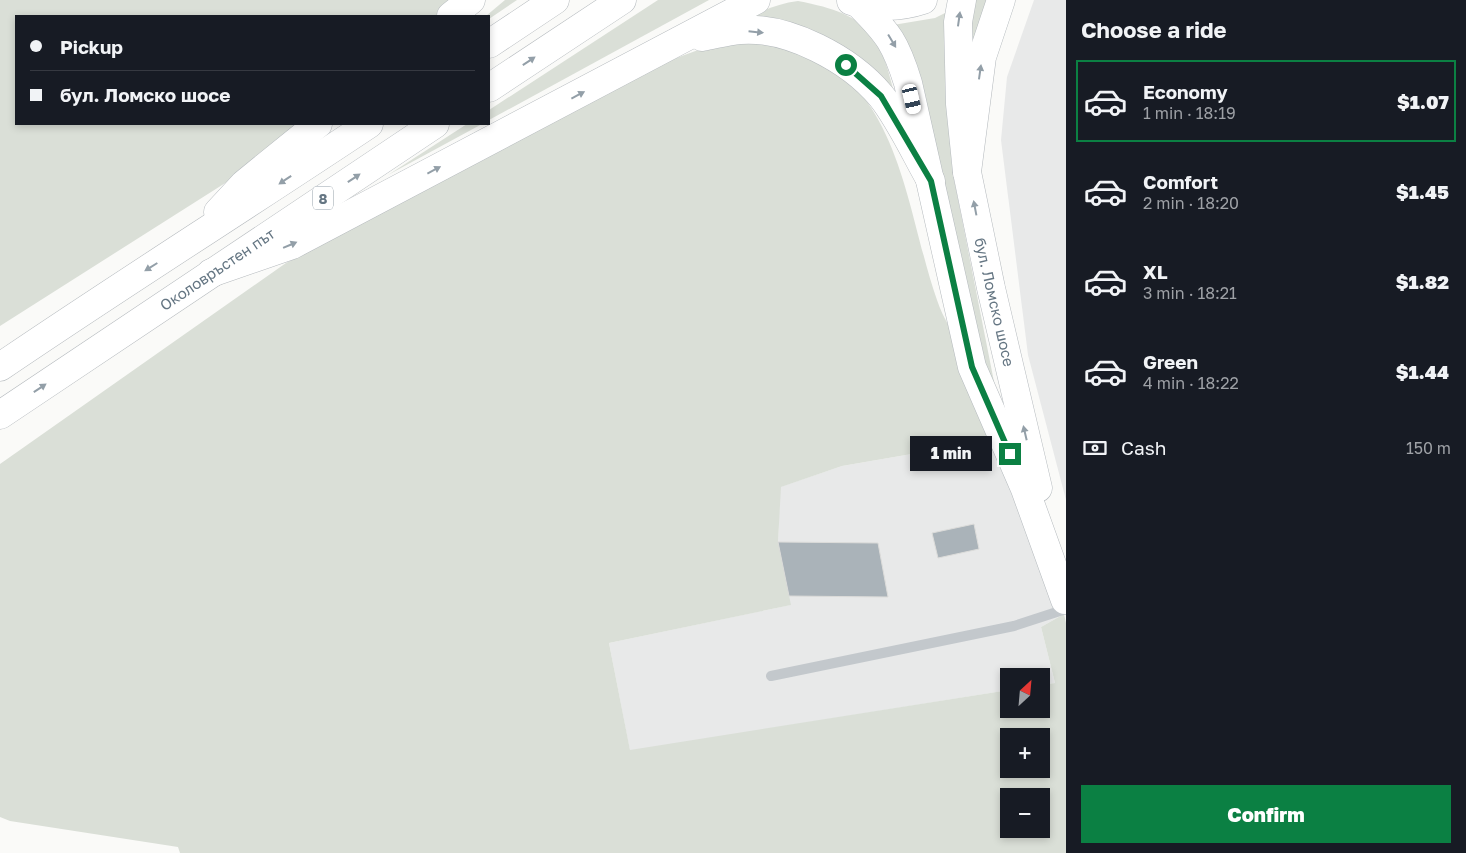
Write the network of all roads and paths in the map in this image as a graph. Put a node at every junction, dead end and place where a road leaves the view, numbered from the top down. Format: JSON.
{"nodes":[{"id":1,"x":472,"y":0,"type":"edge"},
{"id":2,"x":555,"y":0,"type":"edge"},
{"id":3,"x":622,"y":0,"type":"edge"},
{"id":4,"x":756,"y":0,"type":"edge"},
{"id":5,"x":923,"y":0,"type":"edge"},
{"id":6,"x":962,"y":0,"type":"edge"},
{"id":7,"x":1001,"y":0,"type":"edge"},
{"id":8,"x":853,"y":2,"type":"edge"},
{"id":9,"x":452,"y":15,"type":"edge"},
{"id":10,"x":490,"y":43,"type":"edge"},
{"id":11,"x":674,"y":44,"type":"junction"},
{"id":12,"x":490,"y":87,"type":"edge"},
{"id":13,"x":317,"y":125,"type":"edge"},
{"id":14,"x":368,"y":125,"type":"edge"},
{"id":15,"x":434,"y":125,"type":"edge"},
{"id":16,"x":967,"y":172,"type":"junction"},
{"id":17,"x":931,"y":181,"type":"junction"},
{"id":18,"x":192,"y":242,"type":"junction"},
{"id":19,"x":211,"y":273,"type":"junction"},
{"id":20,"x":0,"y":367,"type":"edge"},
{"id":21,"x":0,"y":415,"type":"edge"},
{"id":22,"x":1066,"y":604,"type":"edge"},
{"id":23,"x":771,"y":676,"type":"dead end"}],
"edges":[{"from":1,"to":9,"type":"main road"},
{"from":2,"to":10,"type":"main road"},
{"from":12,"to":3,"type":"main road","one_way":true},
{"from":4,"to":11,"type":"main road"},
{"from":5,"to":8,"type":"main road"},
{"from":16,"to":6,"type":"main road","name":"бул. Ломско шосе","one_way":true},
{"from":16,"to":7,"type":"main road","one_way":true},
{"from":8,"to":17,"type":"main road","one_way":true},
{"from":11,"to":17,"type":"main road","one_way":true},
{"from":19,"to":11,"type":"main road","one_way":true},
{"from":13,"to":18,"type":"main road"},
{"from":14,"to":18,"type":"main road","number":"8","one_way":true},
{"from":19,"to":15,"type":"main road","name":"Околовръстен път","number":"8","one_way":true},
{"from":22,"to":16,"type":"main road","name":"бул. Ломско шосе","one_way":true},
{"from":17,"to":22,"type":"main road"},
{"from":18,"to":20,"type":"main road","number":"8","one_way":true},
{"from":21,"to":19,"type":"main road","name":"Околовръстен път","number":"8","one_way":true},
{"from":22,"to":23,"type":"lane"}]}
